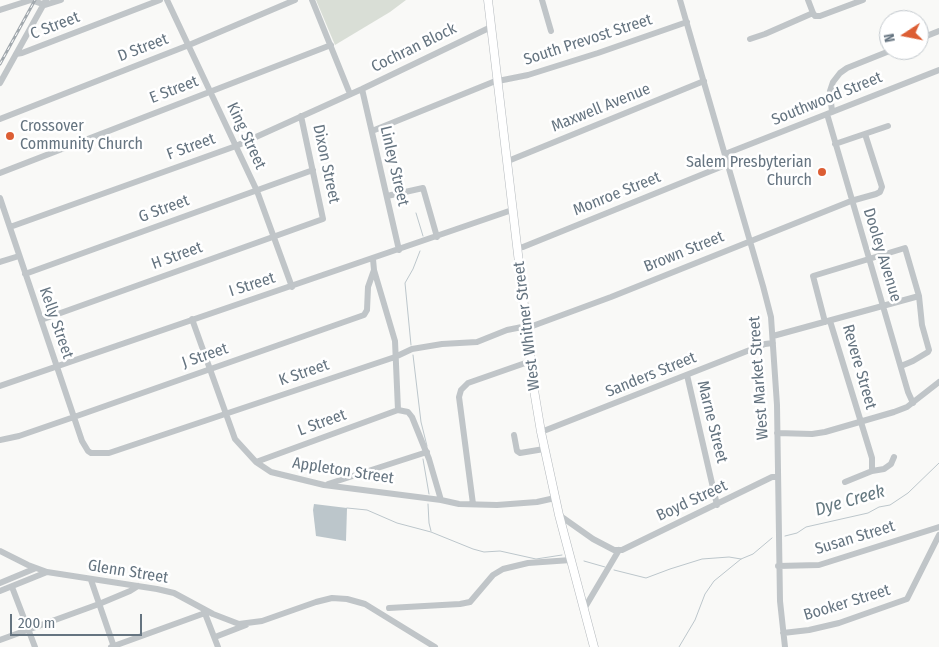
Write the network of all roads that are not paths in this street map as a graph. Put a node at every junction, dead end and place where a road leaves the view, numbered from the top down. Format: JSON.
{"nodes":[{"id":1,"x":61,"y":0,"type":"edge"},
{"id":2,"x":160,"y":0,"type":"edge"},
{"id":3,"x":167,"y":0,"type":"edge"},
{"id":4,"x":296,"y":0,"type":"edge"},
{"id":5,"x":312,"y":0,"type":"edge"},
{"id":6,"x":488,"y":0,"type":"edge"},
{"id":7,"x":542,"y":0,"type":"edge"},
{"id":8,"x":680,"y":0,"type":"edge"},
{"id":9,"x":808,"y":0,"type":"edge"},
{"id":10,"x":863,"y":0,"type":"edge"},
{"id":11,"x":45,"y":2,"type":"edge"},
{"id":12,"x":0,"y":10,"type":"edge"},
{"id":13,"x":813,"y":13,"type":"junction"},
{"id":14,"x":687,"y":22,"type":"junction"},
{"id":15,"x":491,"y":27,"type":"junction"},
{"id":16,"x":551,"y":30,"type":"dead end"},
{"id":17,"x":750,"y":38,"type":"dead end"},
{"id":18,"x":189,"y":45,"type":"junction"},
{"id":19,"x":331,"y":45,"type":"junction"},
{"id":20,"x":16,"y":54,"type":"junction"},
{"id":21,"x":879,"y":55,"type":"edge"},
{"id":22,"x":939,"y":70,"type":"edge"},
{"id":23,"x":704,"y":81,"type":"junction"},
{"id":24,"x":498,"y":82,"type":"junction"},
{"id":25,"x":0,"y":83,"type":"edge"},
{"id":26,"x":362,"y":89,"type":"junction"},
{"id":27,"x":210,"y":91,"type":"junction"},
{"id":28,"x":350,"y":94,"type":"junction"},
{"id":29,"x":830,"y":113,"type":"junction"},
{"id":30,"x":301,"y":116,"type":"junction"},
{"id":31,"x":0,"y":119,"type":"edge"},
{"id":32,"x":888,"y":126,"type":"dead end"},
{"id":33,"x":372,"y":131,"type":"junction"},
{"id":34,"x":865,"y":134,"type":"junction"},
{"id":35,"x":836,"y":144,"type":"junction"},
{"id":36,"x":236,"y":146,"type":"junction"},
{"id":37,"x":725,"y":154,"type":"junction"},
{"id":38,"x":508,"y":161,"type":"junction"},
{"id":39,"x":728,"y":164,"type":"junction"},
{"id":40,"x":313,"y":170,"type":"junction"},
{"id":41,"x":0,"y":173,"type":"edge"},
{"id":42,"x":257,"y":191,"type":"junction"},
{"id":43,"x":387,"y":196,"type":"junction"},
{"id":44,"x":851,"y":201,"type":"junction"},
{"id":45,"x":1,"y":203,"type":"edge"},
{"id":46,"x":512,"y":210,"type":"junction"},
{"id":47,"x":323,"y":218,"type":"joint"},
{"id":48,"x":10,"y":228,"type":"junction"},
{"id":49,"x":274,"y":236,"type":"junction"},
{"id":50,"x":437,"y":237,"type":"junction"},
{"id":51,"x":750,"y":240,"type":"junction"},
{"id":52,"x":517,"y":248,"type":"junction"},
{"id":53,"x":399,"y":250,"type":"junction"},
{"id":54,"x":19,"y":256,"type":"junction"},
{"id":55,"x":373,"y":259,"type":"junction"},
{"id":56,"x":868,"y":259,"type":"junction"},
{"id":57,"x":0,"y":262,"type":"edge"},
{"id":58,"x":374,"y":270,"type":"junction"},
{"id":59,"x":25,"y":274,"type":"junction"},
{"id":60,"x":292,"y":287,"type":"junction"},
{"id":61,"x":919,"y":296,"type":"junction"},
{"id":62,"x":883,"y":306,"type":"junction"},
{"id":63,"x":192,"y":319,"type":"junction"},
{"id":64,"x":41,"y":320,"type":"junction"},
{"id":65,"x":828,"y":322,"type":"junction"},
{"id":66,"x":527,"y":327,"type":"junction"},
{"id":67,"x":772,"y":336,"type":"junction"},
{"id":68,"x":773,"y":343,"type":"junction"},
{"id":69,"x":395,"y":357,"type":"junction"},
{"id":70,"x":531,"y":361,"type":"junction"},
{"id":71,"x":57,"y":366,"type":"junction"},
{"id":72,"x":901,"y":366,"type":"junction"},
{"id":73,"x":210,"y":369,"type":"junction"},
{"id":74,"x":687,"y":375,"type":"junction"},
{"id":75,"x":939,"y":382,"type":"edge"},
{"id":76,"x":0,"y":386,"type":"edge"},
{"id":77,"x":913,"y":402,"type":"junction"},
{"id":78,"x":398,"y":410,"type":"junction"},
{"id":79,"x":226,"y":414,"type":"junction"},
{"id":80,"x":74,"y":417,"type":"junction"},
{"id":81,"x":860,"y":422,"type":"junction"},
{"id":82,"x":540,"y":432,"type":"junction"},
{"id":83,"x":777,"y":433,"type":"junction"},
{"id":84,"x":514,"y":436,"type":"dead end"},
{"id":85,"x":0,"y":440,"type":"edge"},
{"id":86,"x":544,"y":449,"type":"junction"},
{"id":87,"x":427,"y":452,"type":"junction"},
{"id":88,"x":91,"y":453,"type":"joint"},
{"id":89,"x":894,"y":457,"type":"dead end"},
{"id":90,"x":256,"y":462,"type":"junction"},
{"id":91,"x":872,"y":472,"type":"junction"},
{"id":92,"x":778,"y":477,"type":"junction"},
{"id":93,"x":845,"y":482,"type":"dead end"},
{"id":94,"x":324,"y":485,"type":"junction"},
{"id":95,"x":555,"y":498,"type":"junction"},
{"id":96,"x":441,"y":500,"type":"junction"},
{"id":97,"x":473,"y":504,"type":"junction"},
{"id":98,"x":717,"y":505,"type":"junction"},
{"id":99,"x":559,"y":515,"type":"junction"},
{"id":100,"x":939,"y":527,"type":"edge"},
{"id":101,"x":939,"y":534,"type":"edge"},
{"id":102,"x":619,"y":550,"type":"junction"},
{"id":103,"x":0,"y":551,"type":"edge"},
{"id":104,"x":571,"y":560,"type":"junction"},
{"id":105,"x":778,"y":566,"type":"junction"},
{"id":106,"x":36,"y":568,"type":"junction"},
{"id":107,"x":47,"y":572,"type":"junction"},
{"id":108,"x":91,"y":580,"type":"junction"},
{"id":109,"x":0,"y":584,"type":"edge"},
{"id":110,"x":138,"y":586,"type":"junction"},
{"id":111,"x":12,"y":587,"type":"junction"},
{"id":112,"x":0,"y":591,"type":"edge"},
{"id":113,"x":99,"y":604,"type":"junction"},
{"id":114,"x":389,"y":608,"type":"dead end"},
{"id":115,"x":584,"y":609,"type":"junction"},
{"id":116,"x":204,"y":611,"type":"junction"},
{"id":117,"x":249,"y":624,"type":"junction"},
{"id":118,"x":28,"y":629,"type":"junction"},
{"id":119,"x":783,"y":633,"type":"junction"},
{"id":120,"x":215,"y":637,"type":"junction"},
{"id":121,"x":0,"y":640,"type":"edge"},
{"id":122,"x":592,"y":646,"type":"edge"},
{"id":123,"x":35,"y":647,"type":"edge"},
{"id":124,"x":113,"y":647,"type":"edge"},
{"id":125,"x":218,"y":647,"type":"edge"},
{"id":126,"x":435,"y":647,"type":"edge"},
{"id":127,"x":785,"y":647,"type":"edge"}],
"edges":[{"from":1,"to":11,"type":"street"},
{"from":2,"to":20,"type":"street","name":"C Street"},
{"from":3,"to":18,"type":"street","name":"King Street"},
{"from":4,"to":18,"type":"street","name":"D Street"},
{"from":5,"to":19,"type":"street"},
{"from":6,"to":15,"type":"main road","name":"West Whitner Street"},
{"from":7,"to":16,"type":"street"},
{"from":8,"to":14,"type":"street","name":"West Market Street"},
{"from":9,"to":13,"type":"street"},
{"from":10,"to":13,"type":"street"},
{"from":11,"to":12,"type":"street"},
{"from":11,"to":20,"type":"street"},
{"from":13,"to":17,"type":"street"},
{"from":14,"to":23,"type":"street","name":"West Market Street"},
{"from":14,"to":24,"type":"street","name":"South Prevost Street"},
{"from":15,"to":24,"type":"main road","name":"West Whitner Street"},
{"from":15,"to":26,"type":"street","name":"Cochran Block"},
{"from":18,"to":27,"type":"street","name":"King Street"},
{"from":18,"to":31,"type":"street","name":"D Street"},
{"from":19,"to":27,"type":"street","name":"E Street"},
{"from":19,"to":28,"type":"street"},
{"from":20,"to":25,"type":"street"},
{"from":21,"to":29,"type":"street","name":"Dooley Avenue"},
{"from":22,"to":29,"type":"street","name":"Southwood Street"},
{"from":23,"to":37,"type":"street","name":"West Market Street"},
{"from":23,"to":38,"type":"street","name":"Maxwell Avenue"},
{"from":24,"to":33,"type":"street","name":"South Prevost Street"},
{"from":24,"to":38,"type":"main road","name":"West Whitner Street"},
{"from":26,"to":28,"type":"street","name":"Cochran Block"},
{"from":26,"to":33,"type":"street","name":"Linley Street"},
{"from":27,"to":36,"type":"street","name":"King Street"},
{"from":27,"to":41,"type":"street","name":"E Street"},
{"from":28,"to":30,"type":"street","name":"F Street"},
{"from":29,"to":35,"type":"street","name":"Dooley Avenue"},
{"from":29,"to":37,"type":"street","name":"Southwood Street"},
{"from":30,"to":36,"type":"street","name":"F Street"},
{"from":30,"to":40,"type":"street","name":"Dixon Street"},
{"from":32,"to":34,"type":"street"},
{"from":33,"to":43,"type":"street","name":"Linley Street"},
{"from":34,"to":35,"type":"street"},
{"from":34,"to":44,"type":"street","name":"Brown Street"},
{"from":35,"to":44,"type":"street","name":"Dooley Avenue"},
{"from":36,"to":42,"type":"street","name":"King Street"},
{"from":36,"to":48,"type":"street","name":"F Street"},
{"from":37,"to":39,"type":"street","name":"West Market Street"},
{"from":38,"to":46,"type":"main road","name":"West Whitner Street"},
{"from":39,"to":51,"type":"street","name":"West Market Street"},
{"from":39,"to":52,"type":"street","name":"Monroe Street"},
{"from":40,"to":42,"type":"street","name":"G Street"},
{"from":40,"to":47,"type":"street","name":"Dixon Street"},
{"from":42,"to":49,"type":"street","name":"King Street"},
{"from":42,"to":59,"type":"street","name":"G Street"},
{"from":43,"to":50,"type":"street"},
{"from":43,"to":53,"type":"street","name":"Linley Street"},
{"from":44,"to":51,"type":"street","name":"Brown Street"},
{"from":44,"to":56,"type":"street","name":"Dooley Avenue"},
{"from":45,"to":48,"type":"street","name":"Kelly Street"},
{"from":46,"to":50,"type":"street","name":"I Street"},
{"from":46,"to":52,"type":"main road","name":"West Whitner Street"},
{"from":47,"to":49,"type":"street","name":"H Street"},
{"from":48,"to":54,"type":"street","name":"Kelly Street"},
{"from":49,"to":60,"type":"street","name":"King Street"},
{"from":49,"to":64,"type":"street","name":"H Street"},
{"from":50,"to":53,"type":"street","name":"I Street"},
{"from":51,"to":66,"type":"street","name":"Brown Street"},
{"from":51,"to":67,"type":"street","name":"West Market Street"},
{"from":52,"to":66,"type":"main road","name":"West Whitner Street"},
{"from":53,"to":55,"type":"street","name":"I Street"},
{"from":54,"to":57,"type":"street"},
{"from":54,"to":59,"type":"street","name":"Kelly Street"},
{"from":55,"to":58,"type":"street","name":"J Street"},
{"from":55,"to":60,"type":"street","name":"I Street"},
{"from":56,"to":61,"type":"street"},
{"from":56,"to":62,"type":"street","name":"Dooley Avenue"},
{"from":56,"to":65,"type":"street","name":"Revere Street"},
{"from":58,"to":69,"type":"street"},
{"from":58,"to":73,"type":"street","name":"J Street"},
{"from":59,"to":64,"type":"street","name":"Kelly Street"},
{"from":60,"to":63,"type":"street","name":"I Street"},
{"from":61,"to":62,"type":"street"},
{"from":61,"to":72,"type":"street"},
{"from":62,"to":65,"type":"street"},
{"from":62,"to":72,"type":"street","name":"Dooley Avenue"},
{"from":63,"to":71,"type":"street","name":"I Street"},
{"from":63,"to":73,"type":"street","name":"Appleton Street"},
{"from":64,"to":71,"type":"street","name":"Kelly Street"},
{"from":65,"to":67,"type":"street"},
{"from":65,"to":81,"type":"street","name":"Revere Street"},
{"from":66,"to":69,"type":"street","name":"K Street"},
{"from":66,"to":70,"type":"main road","name":"West Whitner Street"},
{"from":67,"to":68,"type":"street","name":"West Market Street"},
{"from":68,"to":74,"type":"street","name":"Sanders Street"},
{"from":68,"to":83,"type":"street","name":"West Market Street"},
{"from":69,"to":78,"type":"street"},
{"from":69,"to":79,"type":"street","name":"K Street"},
{"from":70,"to":82,"type":"main road","name":"West Whitner Street"},
{"from":70,"to":97,"type":"street"},
{"from":71,"to":76,"type":"street","name":"I Street"},
{"from":71,"to":80,"type":"street","name":"Kelly Street"},
{"from":72,"to":77,"type":"street","name":"Dooley Avenue"},
{"from":73,"to":79,"type":"street","name":"Appleton Street"},
{"from":73,"to":80,"type":"street","name":"J Street"},
{"from":74,"to":82,"type":"street","name":"Sanders Street"},
{"from":74,"to":98,"type":"street","name":"Marne Street"},
{"from":75,"to":77,"type":"street"},
{"from":77,"to":81,"type":"street"},
{"from":78,"to":87,"type":"street"},
{"from":78,"to":90,"type":"street","name":"L Street"},
{"from":79,"to":88,"type":"street","name":"K Street"},
{"from":79,"to":90,"type":"street","name":"Appleton Street"},
{"from":80,"to":85,"type":"street","name":"J Street"},
{"from":80,"to":88,"type":"street","name":"Kelly Street"},
{"from":81,"to":83,"type":"street"},
{"from":81,"to":91,"type":"street","name":"Revere Street"},
{"from":82,"to":86,"type":"main road","name":"West Whitner Street"},
{"from":83,"to":92,"type":"street","name":"West Market Street"},
{"from":84,"to":86,"type":"street"},
{"from":86,"to":95,"type":"main road","name":"West Whitner Street"},
{"from":87,"to":94,"type":"street"},
{"from":87,"to":96,"type":"street"},
{"from":89,"to":91,"type":"street"},
{"from":90,"to":94,"type":"street","name":"Appleton Street"},
{"from":91,"to":93,"type":"street"},
{"from":92,"to":98,"type":"street","name":"Boyd Street"},
{"from":92,"to":105,"type":"street","name":"West Market Street"},
{"from":94,"to":96,"type":"street","name":"Appleton Street"},
{"from":95,"to":97,"type":"street","name":"Appleton Street"},
{"from":95,"to":99,"type":"main road","name":"West Whitner Street"},
{"from":96,"to":97,"type":"street","name":"Appleton Street"},
{"from":98,"to":102,"type":"street","name":"Boyd Street"},
{"from":99,"to":102,"type":"street"},
{"from":99,"to":104,"type":"main road","name":"West Whitner Street"},
{"from":100,"to":105,"type":"street","name":"Susan Street"},
{"from":101,"to":119,"type":"street","name":"Booker Street"},
{"from":102,"to":115,"type":"street"},
{"from":103,"to":106,"type":"street","name":"Glenn Street"},
{"from":104,"to":114,"type":"street"},
{"from":104,"to":115,"type":"main road","name":"West Whitner Street"},
{"from":105,"to":119,"type":"street","name":"West Market Street"},
{"from":106,"to":107,"type":"street","name":"Glenn Street"},
{"from":106,"to":109,"type":"street"},
{"from":107,"to":108,"type":"street","name":"Glenn Street"},
{"from":107,"to":111,"type":"street"},
{"from":108,"to":110,"type":"street","name":"Glenn Street"},
{"from":108,"to":113,"type":"street"},
{"from":110,"to":113,"type":"street"},
{"from":110,"to":116,"type":"street","name":"Glenn Street"},
{"from":111,"to":112,"type":"street"},
{"from":111,"to":118,"type":"street"},
{"from":113,"to":118,"type":"street"},
{"from":113,"to":124,"type":"street"},
{"from":115,"to":122,"type":"main road","name":"West Whitner Street"},
{"from":116,"to":117,"type":"street","name":"Glenn Street"},
{"from":116,"to":120,"type":"street"},
{"from":116,"to":124,"type":"street"},
{"from":117,"to":120,"type":"street","name":"Glenn Street"},
{"from":117,"to":126,"type":"street","name":"Glenn Street"},
{"from":118,"to":121,"type":"street"},
{"from":118,"to":123,"type":"street"},
{"from":119,"to":127,"type":"street","name":"West Market Street"},
{"from":120,"to":125,"type":"street"}]}
